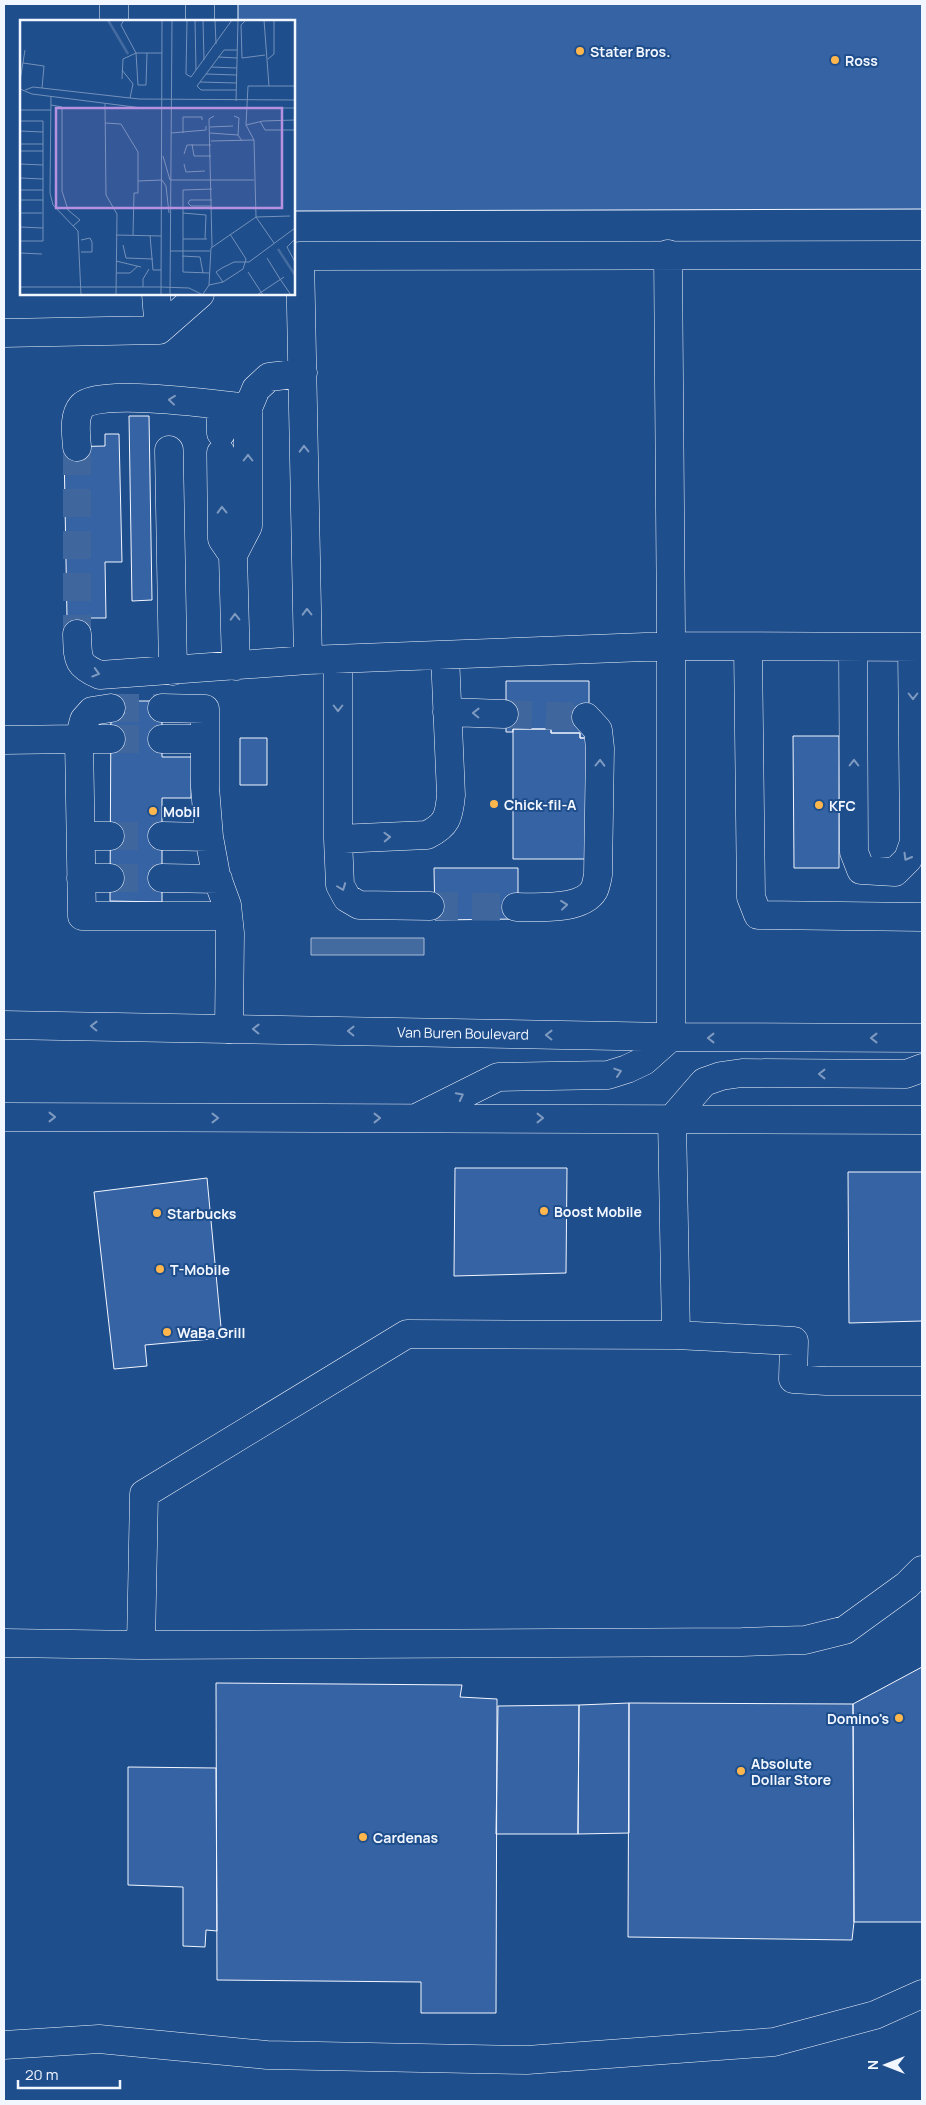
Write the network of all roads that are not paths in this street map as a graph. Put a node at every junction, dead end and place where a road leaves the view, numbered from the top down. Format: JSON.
{"nodes":[{"id":1,"x":114,"y":4,"type":"edge"},
{"id":2,"x":200,"y":4,"type":"edge"},
{"id":3,"x":114,"y":20,"type":"edge"},
{"id":4,"x":200,"y":20,"type":"edge"},
{"id":5,"x":668,"y":254,"type":"junction"},
{"id":6,"x":922,"y":255,"type":"edge"},
{"id":7,"x":297,"y":257,"type":"edge"},
{"id":8,"x":156,"y":295,"type":"edge"},
{"id":9,"x":199,"y":295,"type":"edge"},
{"id":10,"x":158,"y":330,"type":"junction"},
{"id":11,"x":4,"y":333,"type":"edge"},
{"id":12,"x":303,"y":373,"type":"junction"},
{"id":13,"x":220,"y":405,"type":"junction"},
{"id":14,"x":248,"y":408,"type":"junction"},
{"id":15,"x":77,"y":446,"type":"tunnel mouth"},
{"id":16,"x":169,"y":450,"type":"dead end"},
{"id":17,"x":234,"y":555,"type":"junction"},
{"id":18,"x":77,"y":634,"type":"tunnel mouth"},
{"id":19,"x":671,"y":646,"type":"junction"},
{"id":20,"x":748,"y":647,"type":"junction"},
{"id":21,"x":853,"y":647,"type":"junction"},
{"id":22,"x":917,"y":647,"type":"edge"},
{"id":23,"x":445,"y":655,"type":"junction"},
{"id":24,"x":338,"y":659,"type":"junction"},
{"id":25,"x":308,"y":660,"type":"junction"},
{"id":26,"x":236,"y":666,"type":"junction"},
{"id":27,"x":173,"y":671,"type":"junction"},
{"id":28,"x":111,"y":708,"type":"tunnel mouth"},
{"id":29,"x":162,"y":708,"type":"tunnel mouth"},
{"id":30,"x":447,"y":712,"type":"junction"},
{"id":31,"x":504,"y":714,"type":"tunnel mouth"},
{"id":32,"x":586,"y":717,"type":"dead end"},
{"id":33,"x":79,"y":739,"type":"junction"},
{"id":34,"x":111,"y":739,"type":"tunnel mouth"},
{"id":35,"x":162,"y":739,"type":"tunnel mouth"},
{"id":36,"x":205,"y":739,"type":"junction"},
{"id":37,"x":4,"y":740,"type":"edge"},
{"id":38,"x":81,"y":836,"type":"junction"},
{"id":39,"x":110,"y":836,"type":"tunnel mouth"},
{"id":40,"x":162,"y":836,"type":"tunnel mouth"},
{"id":41,"x":209,"y":837,"type":"junction"},
{"id":42,"x":338,"y":839,"type":"junction"},
{"id":43,"x":81,"y":878,"type":"junction"},
{"id":44,"x":110,"y":878,"type":"tunnel mouth"},
{"id":45,"x":162,"y":878,"type":"tunnel mouth"},
{"id":46,"x":218,"y":879,"type":"junction"},
{"id":47,"x":430,"y":906,"type":"tunnel mouth"},
{"id":48,"x":516,"y":907,"type":"tunnel mouth"},
{"id":49,"x":228,"y":916,"type":"junction"},
{"id":50,"x":922,"y":917,"type":"edge"},
{"id":51,"x":4,"y":1025,"type":"edge"},
{"id":52,"x":229,"y":1029,"type":"junction"},
{"id":53,"x":670,"y":1037,"type":"junction"},
{"id":54,"x":922,"y":1038,"type":"edge"},
{"id":55,"x":922,"y":1068,"type":"edge"},
{"id":56,"x":4,"y":1117,"type":"edge"},
{"id":57,"x":417,"y":1118,"type":"junction"},
{"id":58,"x":672,"y":1119,"type":"junction"},
{"id":59,"x":922,"y":1120,"type":"edge"},
{"id":60,"x":676,"y":1335,"type":"junction"},
{"id":61,"x":922,"y":1382,"type":"edge"},
{"id":62,"x":922,"y":1570,"type":"edge"},
{"id":63,"x":4,"y":1643,"type":"edge"},
{"id":64,"x":141,"y":1645,"type":"junction"},
{"id":65,"x":922,"y":1994,"type":"edge"},
{"id":66,"x":4,"y":2044,"type":"edge"}],
"edges":[{"from":1,"to":3,"type":"main road"},
{"from":2,"to":4,"type":"main road"},
{"from":5,"to":6,"type":"main road"},
{"from":5,"to":7,"type":"main road"},
{"from":5,"to":19,"type":"main road"},
{"from":7,"to":12,"type":"main road"},
{"from":8,"to":10,"type":"main road"},
{"from":9,"to":10,"type":"main road"},
{"from":10,"to":11,"type":"main road"},
{"from":12,"to":14,"type":"main road"},
{"from":25,"to":12,"type":"main road","one_way":true},
{"from":13,"to":14,"type":"main road"},
{"from":13,"to":15,"type":"main road","one_way":true},
{"from":17,"to":13,"type":"main road","one_way":true},
{"from":17,"to":14,"type":"main road","one_way":true},
{"from":16,"to":27,"type":"main road"},
{"from":26,"to":17,"type":"main road","one_way":true},
{"from":18,"to":27,"type":"main road","one_way":true},
{"from":19,"to":20,"type":"main road"},
{"from":19,"to":23,"type":"main road"},
{"from":19,"to":53,"type":"main road"},
{"from":20,"to":21,"type":"main road"},
{"from":20,"to":50,"type":"main road"},
{"from":21,"to":22,"type":"main road"},
{"from":22,"to":21,"type":"main road","one_way":true},
{"from":23,"to":24,"type":"main road"},
{"from":23,"to":30,"type":"main road"},
{"from":24,"to":25,"type":"main road"},
{"from":24,"to":42,"type":"main road","one_way":true},
{"from":25,"to":26,"type":"main road"},
{"from":26,"to":27,"type":"main road"},
{"from":28,"to":33,"type":"main road"},
{"from":29,"to":36,"type":"main road"},
{"from":31,"to":30,"type":"main road","one_way":true},
{"from":42,"to":30,"type":"main road","one_way":true},
{"from":48,"to":32,"type":"main road","one_way":true},
{"from":33,"to":34,"type":"main road"},
{"from":33,"to":37,"type":"main road"},
{"from":33,"to":38,"type":"main road"},
{"from":35,"to":36,"type":"main road"},
{"from":36,"to":41,"type":"main road"},
{"from":38,"to":39,"type":"main road"},
{"from":38,"to":43,"type":"main road"},
{"from":40,"to":41,"type":"main road"},
{"from":41,"to":46,"type":"main road"},
{"from":42,"to":47,"type":"main road","one_way":true},
{"from":43,"to":44,"type":"main road"},
{"from":43,"to":49,"type":"main road"},
{"from":45,"to":46,"type":"main road"},
{"from":46,"to":49,"type":"main road"},
{"from":49,"to":52,"type":"main road"},
{"from":52,"to":51,"type":"main road","name":"Van Buren Boulevard","one_way":true},
{"from":53,"to":52,"type":"main road","name":"Van Buren Boulevard","one_way":true},
{"from":54,"to":53,"type":"main road","name":"Van Buren Boulevard","one_way":true},
{"from":57,"to":53,"type":"main road","one_way":true},
{"from":55,"to":58,"type":"main road","one_way":true},
{"from":56,"to":57,"type":"main road","one_way":true},
{"from":57,"to":58,"type":"main road","one_way":true},
{"from":58,"to":59,"type":"main road"},
{"from":58,"to":60,"type":"main road"},
{"from":60,"to":61,"type":"main road"},
{"from":60,"to":64,"type":"main road"},
{"from":62,"to":64,"type":"main road"},
{"from":63,"to":64,"type":"main road"},
{"from":65,"to":66,"type":"main road"}]}
